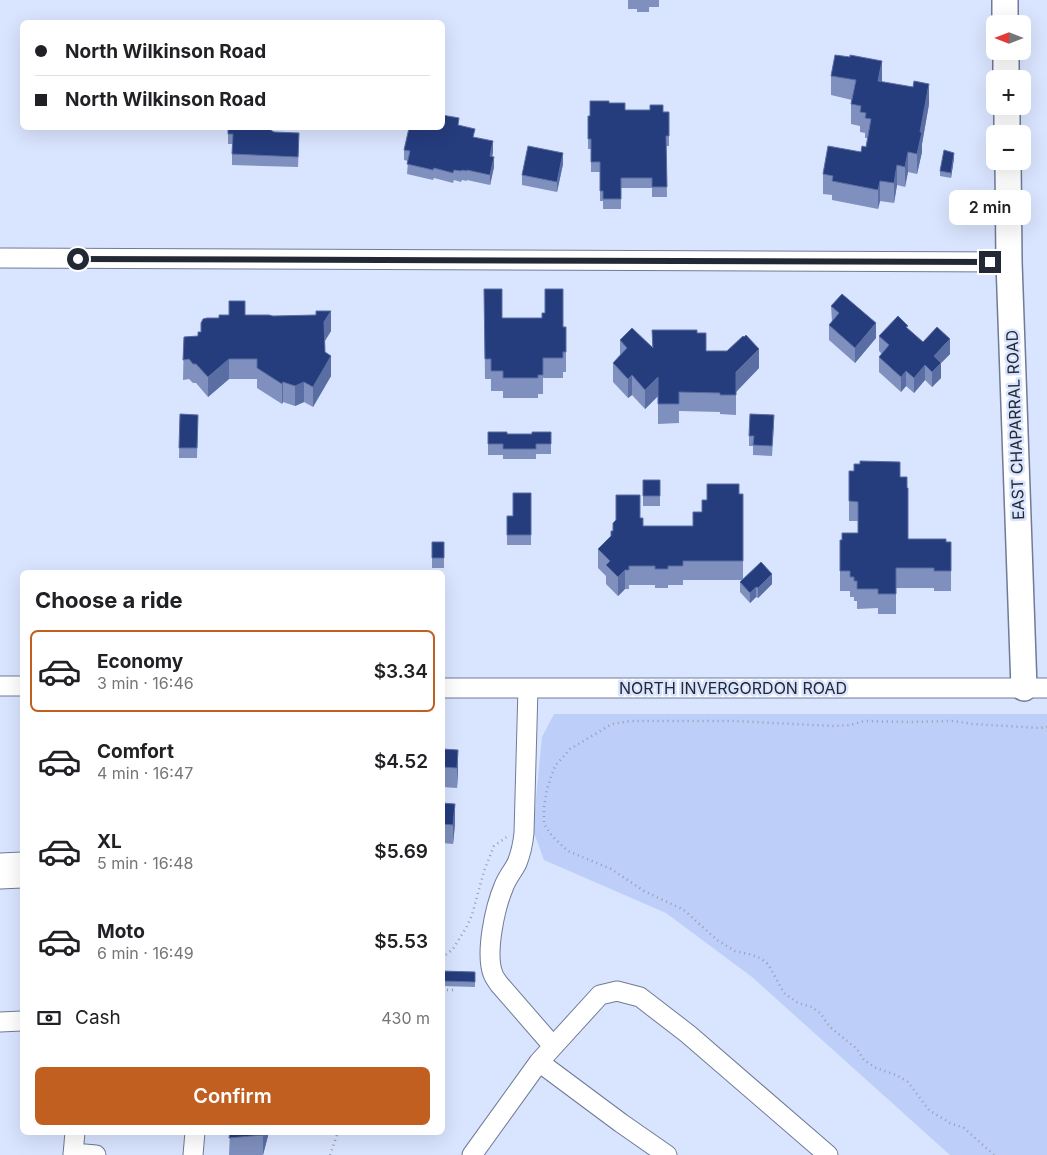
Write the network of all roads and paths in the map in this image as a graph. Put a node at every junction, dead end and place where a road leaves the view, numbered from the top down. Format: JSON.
{"nodes":[{"id":1,"x":1005,"y":0,"type":"edge"},
{"id":2,"x":1005,"y":15,"type":"edge"},
{"id":3,"x":1008,"y":170,"type":"edge"},
{"id":4,"x":0,"y":258,"type":"edge"},
{"id":5,"x":1009,"y":262,"type":"junction"},
{"id":6,"x":0,"y":686,"type":"edge"},
{"id":7,"x":20,"y":686,"type":"edge"},
{"id":8,"x":445,"y":688,"type":"edge"},
{"id":9,"x":528,"y":688,"type":"junction"},
{"id":10,"x":1035,"y":688,"type":"edge"},
{"id":11,"x":1047,"y":727,"type":"edge"},
{"id":12,"x":512,"y":830,"type":"dead end"},
{"id":13,"x":20,"y":862,"type":"edge"},
{"id":14,"x":0,"y":863,"type":"edge"},
{"id":15,"x":20,"y":878,"type":"edge"},
{"id":16,"x":0,"y":879,"type":"edge"},
{"id":17,"x":445,"y":956,"type":"edge"},
{"id":18,"x":445,"y":990,"type":"edge"},
{"id":19,"x":454,"y":990,"type":"dead end"},
{"id":20,"x":20,"y":1021,"type":"edge"},
{"id":21,"x":0,"y":1022,"type":"edge"},
{"id":22,"x":553,"y":1046,"type":"junction"},
{"id":23,"x":539,"y":1062,"type":"junction"},
{"id":24,"x":75,"y":1135,"type":"edge"},
{"id":25,"x":195,"y":1135,"type":"edge"},
{"id":26,"x":337,"y":1135,"type":"edge"},
{"id":27,"x":73,"y":1154,"type":"edge"},
{"id":28,"x":96,"y":1155,"type":"edge"},
{"id":29,"x":193,"y":1155,"type":"edge"},
{"id":30,"x":330,"y":1155,"type":"edge"},
{"id":31,"x":472,"y":1155,"type":"edge"},
{"id":32,"x":667,"y":1155,"type":"edge"},
{"id":33,"x":828,"y":1155,"type":"edge"},
{"id":34,"x":994,"y":1155,"type":"edge"}],
"edges":[{"from":1,"to":2,"type":"main road"},
{"from":3,"to":5,"type":"main road","name":"EAST CHAPARRAL ROAD"},
{"from":4,"to":5,"type":"street"},
{"from":5,"to":10,"type":"main road","name":"EAST CHAPARRAL ROAD"},
{"from":6,"to":7,"type":"street"},
{"from":8,"to":9,"type":"street","name":"NORTH INVERGORDON ROAD"},
{"from":9,"to":10,"type":"street","name":"NORTH INVERGORDON ROAD"},
{"from":9,"to":22,"type":"street"},
{"from":11,"to":34,"type":"path"},
{"from":12,"to":17,"type":"path"},
{"from":13,"to":14,"type":"street"},
{"from":15,"to":16,"type":"street"},
{"from":18,"to":19,"type":"path"},
{"from":20,"to":21,"type":"street"},
{"from":22,"to":23,"type":"street"},
{"from":22,"to":33,"type":"street"},
{"from":23,"to":31,"type":"street"},
{"from":23,"to":32,"type":"street"},
{"from":24,"to":27,"type":"street"},
{"from":25,"to":29,"type":"street"},
{"from":26,"to":30,"type":"path"},
{"from":27,"to":28,"type":"street"}]}
